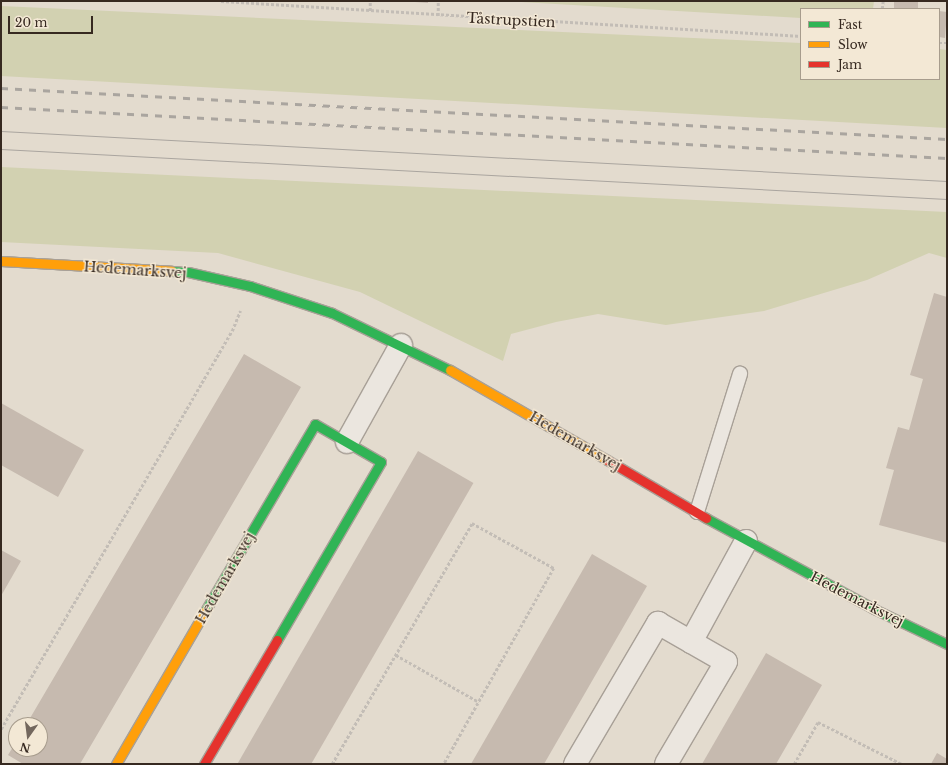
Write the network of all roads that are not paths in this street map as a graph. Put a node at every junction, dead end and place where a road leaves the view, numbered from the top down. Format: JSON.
{"nodes":[{"id":1,"x":1,"y":261,"type":"edge"},
{"id":2,"x":401,"y":344,"type":"junction"},
{"id":3,"x":740,"y":374,"type":"dead end"},
{"id":4,"x":347,"y":442,"type":"junction"},
{"id":5,"x":697,"y":512,"type":"junction"},
{"id":6,"x":746,"y":541,"type":"junction"},
{"id":7,"x":692,"y":642,"type":"junction"},
{"id":8,"x":947,"y":644,"type":"edge"},
{"id":9,"x":116,"y":764,"type":"edge"},
{"id":10,"x":204,"y":764,"type":"edge"},
{"id":11,"x":575,"y":764,"type":"edge"},
{"id":12,"x":666,"y":764,"type":"edge"}],
"edges":[{"from":1,"to":2,"type":"street","name":"Hedemarksvej"},
{"from":2,"to":4,"type":"street"},
{"from":2,"to":5,"type":"street","name":"Hedemarksvej"},
{"from":3,"to":5,"type":"lane"},
{"from":4,"to":9,"type":"street","name":"Hedemarksvej"},
{"from":4,"to":10,"type":"street","name":"Hedemarksvej"},
{"from":5,"to":6,"type":"street","name":"Hedemarksvej"},
{"from":6,"to":7,"type":"street"},
{"from":6,"to":8,"type":"street","name":"Hedemarksvej"},
{"from":7,"to":11,"type":"street"},
{"from":7,"to":12,"type":"street"}]}
